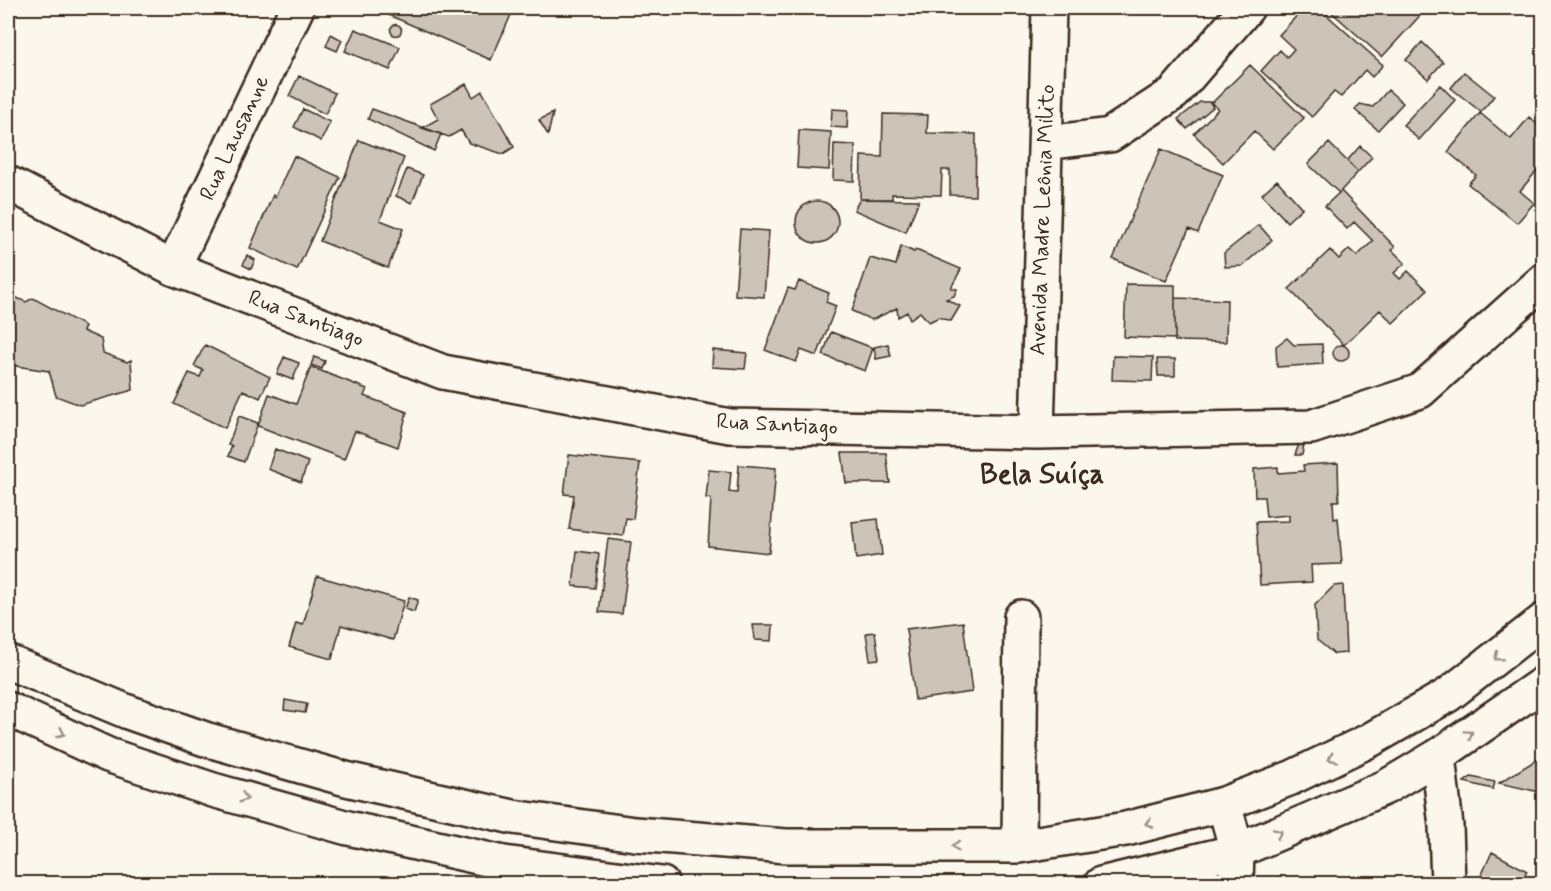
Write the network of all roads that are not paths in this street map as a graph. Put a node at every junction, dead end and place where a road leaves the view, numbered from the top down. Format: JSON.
{"nodes":[{"id":1,"x":297,"y":8,"type":"edge"},
{"id":2,"x":1049,"y":8,"type":"edge"},
{"id":3,"x":1247,"y":8,"type":"edge"},
{"id":4,"x":1046,"y":143,"type":"junction"},
{"id":5,"x":8,"y":183,"type":"edge"},
{"id":6,"x":173,"y":268,"type":"junction"},
{"id":7,"x":1544,"y":280,"type":"edge"},
{"id":8,"x":1037,"y":432,"type":"junction"},
{"id":9,"x":1021,"y":617,"type":"dead end"},
{"id":10,"x":1544,"y":620,"type":"edge"},
{"id":11,"x":8,"y":662,"type":"edge"},
{"id":12,"x":1544,"y":683,"type":"edge"},
{"id":13,"x":8,"y":709,"type":"edge"},
{"id":14,"x":128,"y":712,"type":"junction"},
{"id":15,"x":108,"y":755,"type":"junction"},
{"id":16,"x":1438,"y":756,"type":"junction"},
{"id":17,"x":445,"y":801,"type":"junction"},
{"id":18,"x":1224,"y":804,"type":"junction"},
{"id":19,"x":513,"y":817,"type":"junction"},
{"id":20,"x":1019,"y":846,"type":"junction"},
{"id":21,"x":435,"y":848,"type":"junction"},
{"id":22,"x":1237,"y":851,"type":"junction"},
{"id":23,"x":504,"y":873,"type":"edge"},
{"id":24,"x":1110,"y":883,"type":"edge"},
{"id":25,"x":662,"y":884,"type":"edge"},
{"id":26,"x":1236,"y":884,"type":"edge"},
{"id":27,"x":1448,"y":884,"type":"edge"}],
"edges":[{"from":1,"to":6,"type":"street","name":"Rua Lausanne"},
{"from":2,"to":4,"type":"street","name":"Avenida Madre Leônia Milito"},
{"from":3,"to":4,"type":"street"},
{"from":4,"to":8,"type":"street","name":"Avenida Madre Leônia Milito"},
{"from":5,"to":6,"type":"street","name":"Rua Santiago"},
{"from":6,"to":8,"type":"street","name":"Rua Santiago"},
{"from":7,"to":8,"type":"street","name":"Rua Santiago"},
{"from":9,"to":20,"type":"street"},
{"from":10,"to":18,"type":"street","one_way":true},
{"from":11,"to":14,"type":"street"},
{"from":16,"to":12,"type":"street","one_way":true},
{"from":13,"to":15,"type":"street","one_way":true},
{"from":14,"to":15,"type":"street"},
{"from":14,"to":17,"type":"street"},
{"from":15,"to":21,"type":"street","one_way":true},
{"from":22,"to":16,"type":"street","one_way":true},
{"from":16,"to":27,"type":"street"},
{"from":17,"to":19,"type":"street"},
{"from":17,"to":21,"type":"street"},
{"from":18,"to":20,"type":"street","one_way":true},
{"from":18,"to":22,"type":"street"},
{"from":20,"to":19,"type":"street","one_way":true},
{"from":19,"to":23,"type":"street"},
{"from":21,"to":23,"type":"street"},
{"from":22,"to":24,"type":"street"},
{"from":22,"to":26,"type":"street"},
{"from":23,"to":25,"type":"street"}]}
